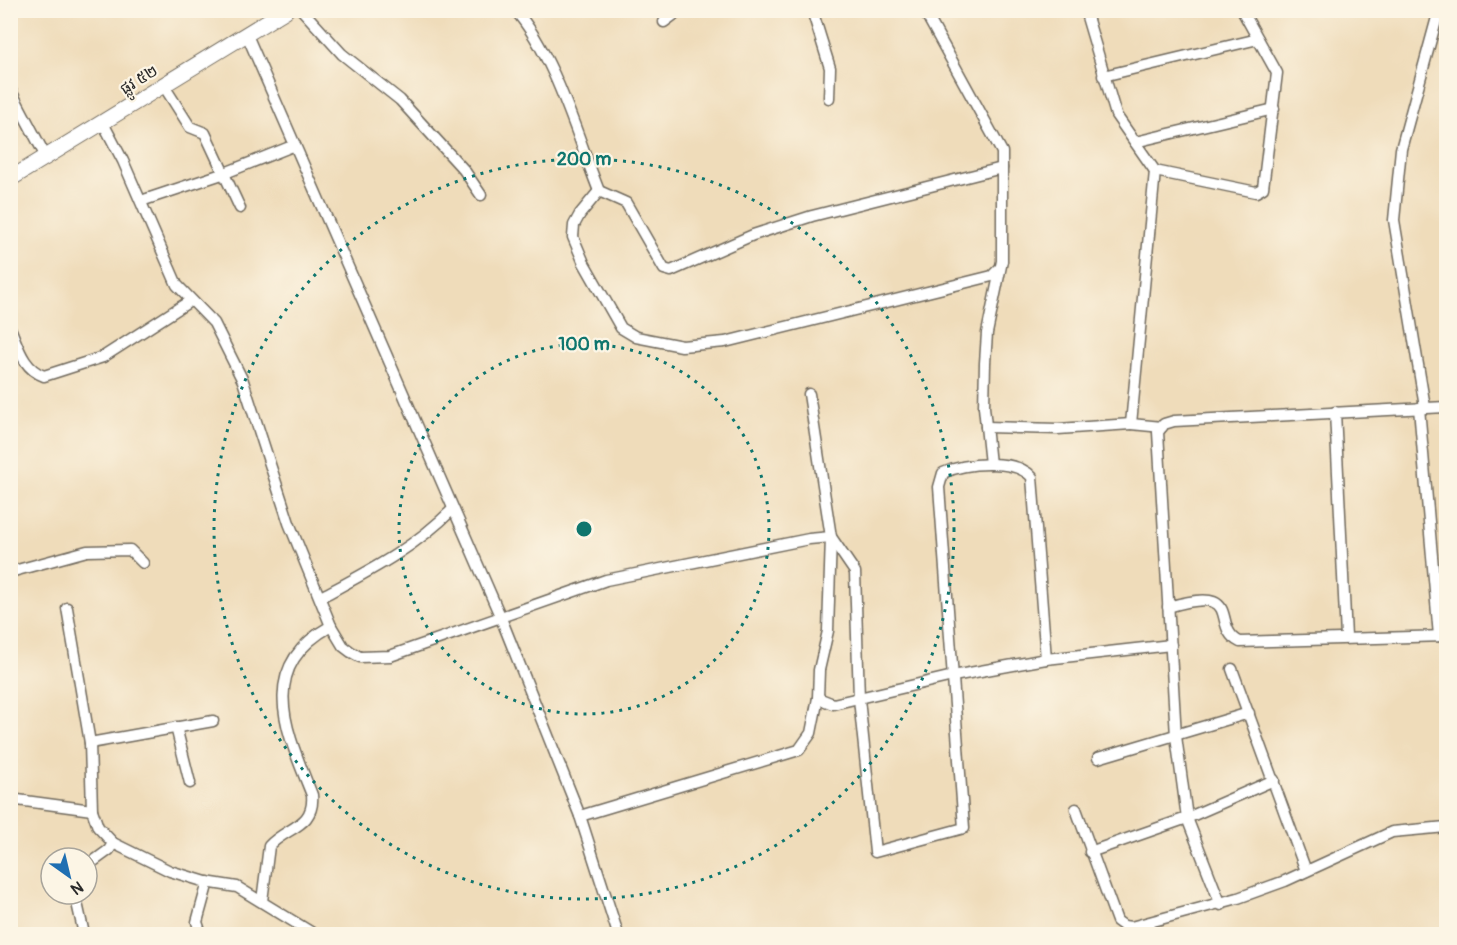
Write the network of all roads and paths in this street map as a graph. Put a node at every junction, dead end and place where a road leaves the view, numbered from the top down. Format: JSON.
{"nodes":[{"id":1,"x":286,"y":10,"type":"edge"},
{"id":2,"x":302,"y":10,"type":"edge"},
{"id":3,"x":515,"y":10,"type":"edge"},
{"id":4,"x":680,"y":10,"type":"edge"},
{"id":5,"x":812,"y":10,"type":"edge"},
{"id":6,"x":924,"y":10,"type":"edge"},
{"id":7,"x":1085,"y":10,"type":"edge"},
{"id":8,"x":1242,"y":10,"type":"edge"},
{"id":9,"x":1439,"y":10,"type":"edge"},
{"id":10,"x":664,"y":22,"type":"dead end"},
{"id":11,"x":247,"y":35,"type":"junction"},
{"id":12,"x":1258,"y":39,"type":"junction"},
{"id":13,"x":1103,"y":76,"type":"junction"},
{"id":14,"x":164,"y":86,"type":"junction"},
{"id":15,"x":10,"y":89,"type":"edge"},
{"id":16,"x":829,"y":99,"type":"dead end"},
{"id":17,"x":1274,"y":109,"type":"junction"},
{"id":18,"x":103,"y":123,"type":"junction"},
{"id":19,"x":1135,"y":142,"type":"junction"},
{"id":20,"x":295,"y":145,"type":"junction"},
{"id":21,"x":46,"y":157,"type":"junction"},
{"id":22,"x":1002,"y":168,"type":"junction"},
{"id":23,"x":1155,"y":171,"type":"junction"},
{"id":24,"x":225,"y":173,"type":"junction"},
{"id":25,"x":10,"y":179,"type":"edge"},
{"id":26,"x":599,"y":191,"type":"junction"},
{"id":27,"x":482,"y":195,"type":"dead end"},
{"id":28,"x":141,"y":201,"type":"junction"},
{"id":29,"x":240,"y":208,"type":"dead end"},
{"id":30,"x":999,"y":269,"type":"junction"},
{"id":31,"x":190,"y":301,"type":"junction"},
{"id":32,"x":10,"y":328,"type":"edge"},
{"id":33,"x":808,"y":394,"type":"dead end"},
{"id":34,"x":1446,"y":407,"type":"edge"},
{"id":35,"x":1422,"y":408,"type":"junction"},
{"id":36,"x":1335,"y":412,"type":"junction"},
{"id":37,"x":1131,"y":424,"type":"junction"},
{"id":38,"x":986,"y":427,"type":"junction"},
{"id":39,"x":1162,"y":427,"type":"junction"},
{"id":40,"x":990,"y":464,"type":"junction"},
{"id":41,"x":453,"y":508,"type":"junction"},
{"id":42,"x":831,"y":537,"type":"junction"},
{"id":43,"x":143,"y":563,"type":"dead end"},
{"id":44,"x":10,"y":572,"type":"edge"},
{"id":45,"x":321,"y":597,"type":"junction"},
{"id":46,"x":1168,"y":607,"type":"junction"},
{"id":47,"x":67,"y":608,"type":"dead end"},
{"id":48,"x":501,"y":618,"type":"junction"},
{"id":49,"x":331,"y":626,"type":"junction"},
{"id":50,"x":1443,"y":636,"type":"edge"},
{"id":51,"x":1346,"y":638,"type":"junction"},
{"id":52,"x":1171,"y":645,"type":"junction"},
{"id":53,"x":1046,"y":659,"type":"junction"},
{"id":54,"x":1232,"y":669,"type":"dead end"},
{"id":55,"x":953,"y":676,"type":"junction"},
{"id":56,"x":818,"y":698,"type":"junction"},
{"id":57,"x":859,"y":699,"type":"junction"},
{"id":58,"x":1250,"y":713,"type":"junction"},
{"id":59,"x":213,"y":721,"type":"dead end"},
{"id":60,"x":176,"y":727,"type":"junction"},
{"id":61,"x":1176,"y":736,"type":"junction"},
{"id":62,"x":90,"y":743,"type":"junction"},
{"id":63,"x":1098,"y":758,"type":"dead end"},
{"id":64,"x":1274,"y":780,"type":"junction"},
{"id":65,"x":190,"y":783,"type":"dead end"},
{"id":66,"x":10,"y":799,"type":"edge"},
{"id":67,"x":1076,"y":809,"type":"dead end"},
{"id":68,"x":92,"y":810,"type":"junction"},
{"id":69,"x":580,"y":816,"type":"junction"},
{"id":70,"x":1187,"y":818,"type":"junction"},
{"id":71,"x":1446,"y":827,"type":"edge"},
{"id":72,"x":113,"y":843,"type":"junction"},
{"id":73,"x":1090,"y":852,"type":"junction"},
{"id":74,"x":99,"y":857,"type":"edge"},
{"id":75,"x":1306,"y":871,"type":"junction"},
{"id":76,"x":208,"y":882,"type":"junction"},
{"id":77,"x":262,"y":901,"type":"junction"},
{"id":78,"x":1221,"y":904,"type":"junction"},
{"id":79,"x":78,"y":906,"type":"edge"},
{"id":80,"x":84,"y":934,"type":"edge"},
{"id":81,"x":201,"y":934,"type":"edge"},
{"id":82,"x":314,"y":934,"type":"edge"},
{"id":83,"x":618,"y":934,"type":"edge"}],
"edges":[{"from":1,"to":11,"type":"street","name":"ផ្លូវ ៥២"},
{"from":2,"to":27,"type":"street"},
{"from":3,"to":26,"type":"street"},
{"from":4,"to":10,"type":"street"},
{"from":5,"to":16,"type":"street"},
{"from":6,"to":22,"type":"street"},
{"from":7,"to":13,"type":"street"},
{"from":8,"to":12,"type":"street"},
{"from":9,"to":35,"type":"street"},
{"from":11,"to":14,"type":"street","name":"ផ្លូវ ៥២"},
{"from":11,"to":20,"type":"street"},
{"from":12,"to":13,"type":"street"},
{"from":12,"to":17,"type":"street"},
{"from":13,"to":19,"type":"street"},
{"from":14,"to":18,"type":"street","name":"ផ្លូវ ៥២"},
{"from":14,"to":24,"type":"street"},
{"from":15,"to":21,"type":"street"},
{"from":17,"to":19,"type":"street"},
{"from":17,"to":23,"type":"street"},
{"from":18,"to":21,"type":"street","name":"ផ្លូវ ៥២"},
{"from":18,"to":28,"type":"street"},
{"from":19,"to":23,"type":"street"},
{"from":20,"to":24,"type":"street"},
{"from":20,"to":41,"type":"street"},
{"from":21,"to":25,"type":"street","name":"ផ្លូវ ៥២"},
{"from":22,"to":26,"type":"street"},
{"from":22,"to":30,"type":"street"},
{"from":23,"to":37,"type":"street"},
{"from":24,"to":28,"type":"street"},
{"from":24,"to":29,"type":"street"},
{"from":26,"to":30,"type":"street"},
{"from":28,"to":31,"type":"street"},
{"from":30,"to":38,"type":"street"},
{"from":31,"to":32,"type":"street"},
{"from":31,"to":45,"type":"street"},
{"from":33,"to":42,"type":"street"},
{"from":34,"to":35,"type":"street"},
{"from":35,"to":36,"type":"street"},
{"from":35,"to":50,"type":"street"},
{"from":36,"to":39,"type":"street"},
{"from":36,"to":51,"type":"street"},
{"from":37,"to":38,"type":"street"},
{"from":37,"to":39,"type":"street"},
{"from":38,"to":40,"type":"street"},
{"from":39,"to":46,"type":"street"},
{"from":40,"to":53,"type":"street"},
{"from":40,"to":55,"type":"street"},
{"from":41,"to":45,"type":"street"},
{"from":41,"to":48,"type":"street"},
{"from":42,"to":48,"type":"street"},
{"from":42,"to":56,"type":"street"},
{"from":42,"to":57,"type":"street"},
{"from":43,"to":44,"type":"street"},
{"from":45,"to":49,"type":"street"},
{"from":46,"to":51,"type":"street"},
{"from":46,"to":52,"type":"street"},
{"from":47,"to":62,"type":"street"},
{"from":48,"to":49,"type":"street"},
{"from":48,"to":69,"type":"street"},
{"from":49,"to":77,"type":"street"},
{"from":50,"to":51,"type":"street"},
{"from":52,"to":53,"type":"street"},
{"from":52,"to":61,"type":"street"},
{"from":53,"to":55,"type":"street"},
{"from":54,"to":58,"type":"street"},
{"from":55,"to":57,"type":"street"},
{"from":55,"to":57,"type":"street"},
{"from":56,"to":57,"type":"street"},
{"from":56,"to":69,"type":"street"},
{"from":58,"to":61,"type":"street"},
{"from":58,"to":64,"type":"street"},
{"from":59,"to":60,"type":"street"},
{"from":60,"to":62,"type":"street"},
{"from":60,"to":65,"type":"street"},
{"from":61,"to":63,"type":"street"},
{"from":61,"to":70,"type":"street"},
{"from":62,"to":68,"type":"street"},
{"from":64,"to":70,"type":"street"},
{"from":64,"to":75,"type":"street"},
{"from":66,"to":68,"type":"street"},
{"from":67,"to":73,"type":"street"},
{"from":68,"to":72,"type":"street"},
{"from":69,"to":83,"type":"street"},
{"from":70,"to":73,"type":"street"},
{"from":70,"to":78,"type":"street"},
{"from":71,"to":75,"type":"street"},
{"from":72,"to":74,"type":"street"},
{"from":72,"to":76,"type":"street"},
{"from":73,"to":78,"type":"street"},
{"from":75,"to":78,"type":"street"},
{"from":76,"to":77,"type":"street"},
{"from":76,"to":81,"type":"street"},
{"from":77,"to":82,"type":"street"},
{"from":79,"to":80,"type":"street"}]}
